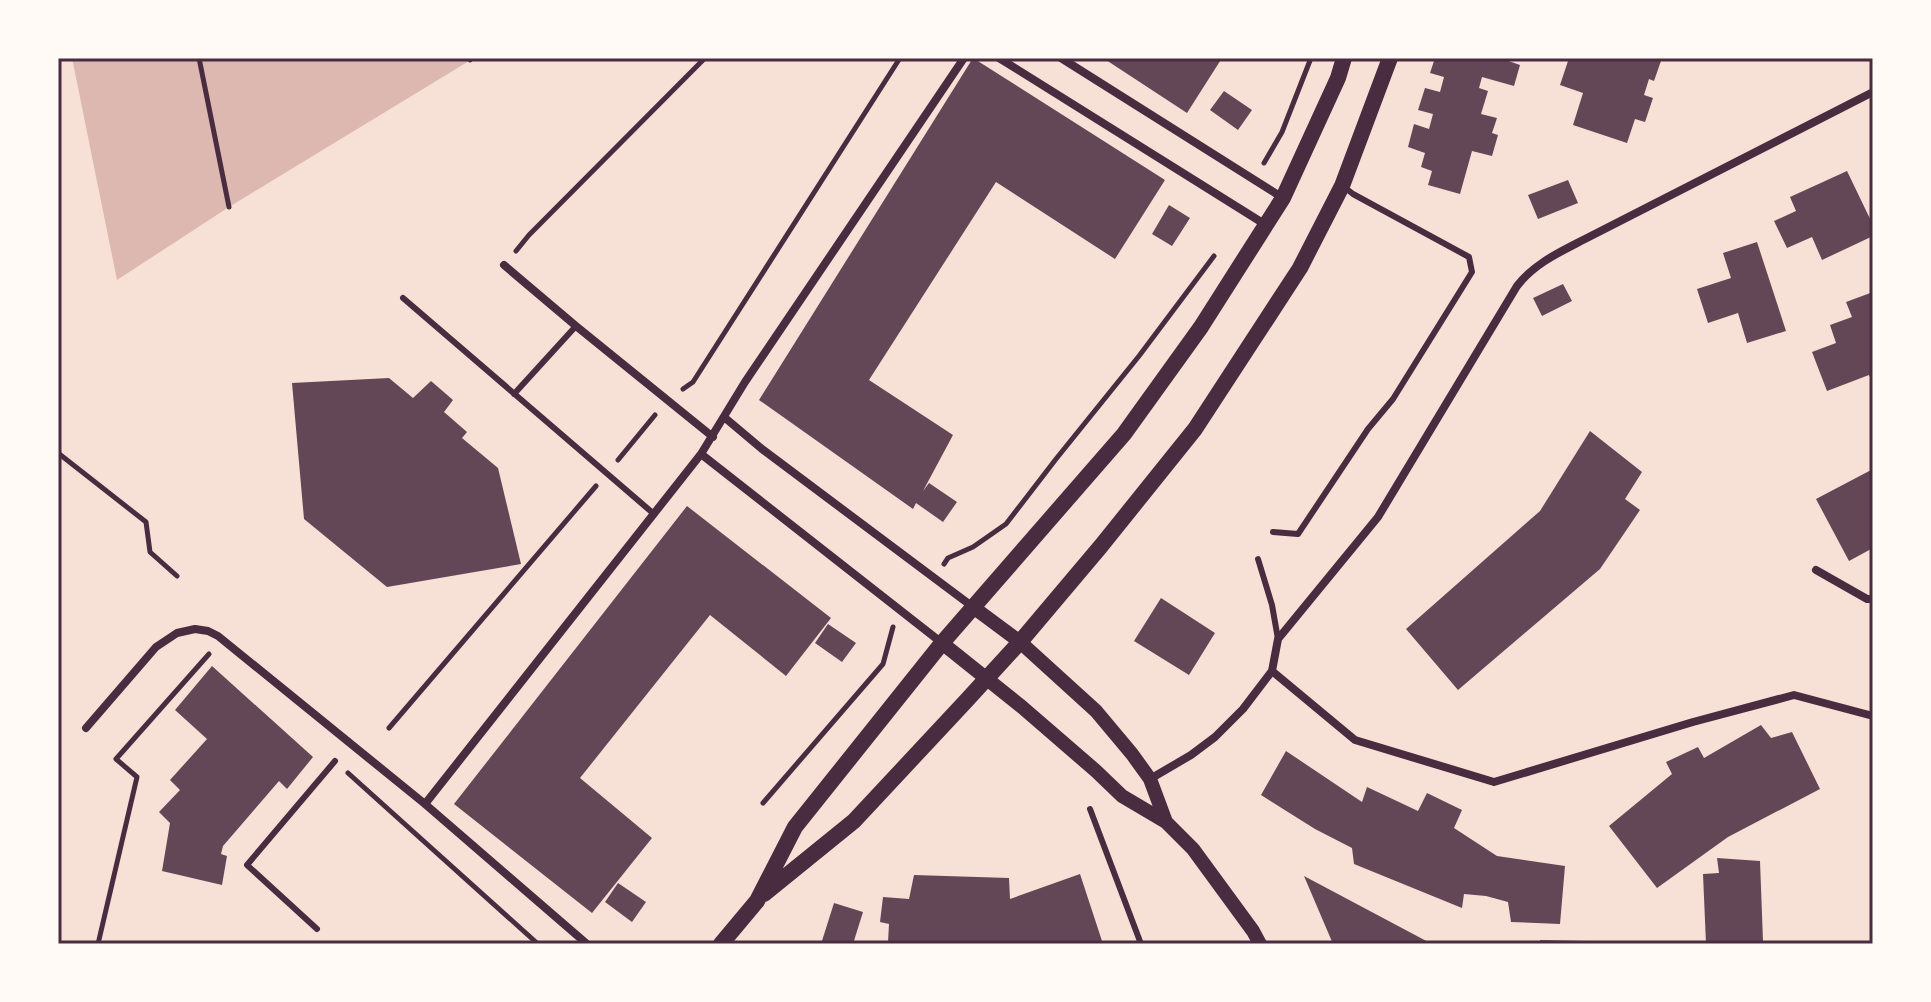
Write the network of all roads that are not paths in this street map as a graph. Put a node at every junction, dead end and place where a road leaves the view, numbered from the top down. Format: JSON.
{"nodes":[{"id":1,"x":964,"y":58,"type":"edge"},
{"id":2,"x":999,"y":58,"type":"edge"},
{"id":3,"x":1061,"y":58,"type":"edge"},
{"id":4,"x":1344,"y":58,"type":"edge"},
{"id":5,"x":1390,"y":58,"type":"edge"},
{"id":6,"x":1872,"y":96,"type":"edge"},
{"id":7,"x":1342,"y":186,"type":"junction"},
{"id":8,"x":1283,"y":198,"type":"junction"},
{"id":9,"x":1266,"y":225,"type":"junction"},
{"id":10,"x":504,"y":265,"type":"road end"},
{"id":11,"x":403,"y":298,"type":"dead end"},
{"id":12,"x":576,"y":326,"type":"junction"},
{"id":13,"x":514,"y":394,"type":"junction"},
{"id":14,"x":724,"y":417,"type":"junction"},
{"id":15,"x":713,"y":437,"type":"junction"},
{"id":16,"x":701,"y":454,"type":"junction"},
{"id":17,"x":654,"y":514,"type":"junction"},
{"id":18,"x":1273,"y":532,"type":"dead end"},
{"id":19,"x":1258,"y":559,"type":"dead end"},
{"id":20,"x":1816,"y":570,"type":"dead end"},
{"id":21,"x":1873,"y":599,"type":"edge"},
{"id":22,"x":973,"y":607,"type":"junction"},
{"id":23,"x":1278,"y":639,"type":"junction"},
{"id":24,"x":1020,"y":642,"type":"junction"},
{"id":25,"x":942,"y":643,"type":"junction"},
{"id":26,"x":1272,"y":671,"type":"junction"},
{"id":27,"x":986,"y":678,"type":"junction"},
{"id":28,"x":1873,"y":716,"type":"edge"},
{"id":29,"x":86,"y":728,"type":"dead end"},
{"id":30,"x":335,"y":761,"type":"road end"},
{"id":31,"x":1150,"y":779,"type":"junction"},
{"id":32,"x":425,"y":804,"type":"junction"},
{"id":33,"x":1090,"y":809,"type":"dead end"},
{"id":34,"x":1166,"y":822,"type":"junction"},
{"id":35,"x":757,"y":901,"type":"junction"},
{"id":36,"x":317,"y":929,"type":"dead end"},
{"id":37,"x":587,"y":944,"type":"edge"},
{"id":38,"x":721,"y":944,"type":"edge"},
{"id":39,"x":1141,"y":944,"type":"edge"},
{"id":40,"x":1260,"y":944,"type":"edge"}],
"edges":[{"from":1,"to":14,"type":"street"},
{"from":2,"to":9,"type":"street"},
{"from":3,"to":8,"type":"street"},
{"from":4,"to":8,"type":"main road"},
{"from":5,"to":7,"type":"main road"},
{"from":6,"to":23,"type":"street"},
{"from":7,"to":18,"type":"lane"},
{"from":7,"to":24,"type":"main road"},
{"from":8,"to":9,"type":"main road"},
{"from":9,"to":22,"type":"main road"},
{"from":10,"to":12,"type":"street"},
{"from":11,"to":13,"type":"lane"},
{"from":12,"to":13,"type":"lane"},
{"from":12,"to":15,"type":"street"},
{"from":13,"to":17,"type":"lane"},
{"from":14,"to":15,"type":"street"},
{"from":14,"to":22,"type":"street"},
{"from":15,"to":16,"type":"street"},
{"from":16,"to":17,"type":"street"},
{"from":16,"to":25,"type":"street"},
{"from":17,"to":32,"type":"street"},
{"from":19,"to":23,"type":"lane"},
{"from":20,"to":21,"type":"street"},
{"from":22,"to":24,"type":"street"},
{"from":22,"to":25,"type":"main road"},
{"from":23,"to":26,"type":"street"},
{"from":24,"to":27,"type":"main road"},
{"from":24,"to":31,"type":"street"},
{"from":25,"to":27,"type":"street"},
{"from":25,"to":35,"type":"main road"},
{"from":26,"to":28,"type":"street"},
{"from":26,"to":31,"type":"street"},
{"from":27,"to":34,"type":"street"},
{"from":27,"to":35,"type":"main road"},
{"from":29,"to":32,"type":"street"},
{"from":30,"to":36,"type":"lane"},
{"from":31,"to":34,"type":"street"},
{"from":32,"to":37,"type":"street"},
{"from":33,"to":39,"type":"lane"},
{"from":34,"to":40,"type":"street"},
{"from":35,"to":38,"type":"main road"}]}
